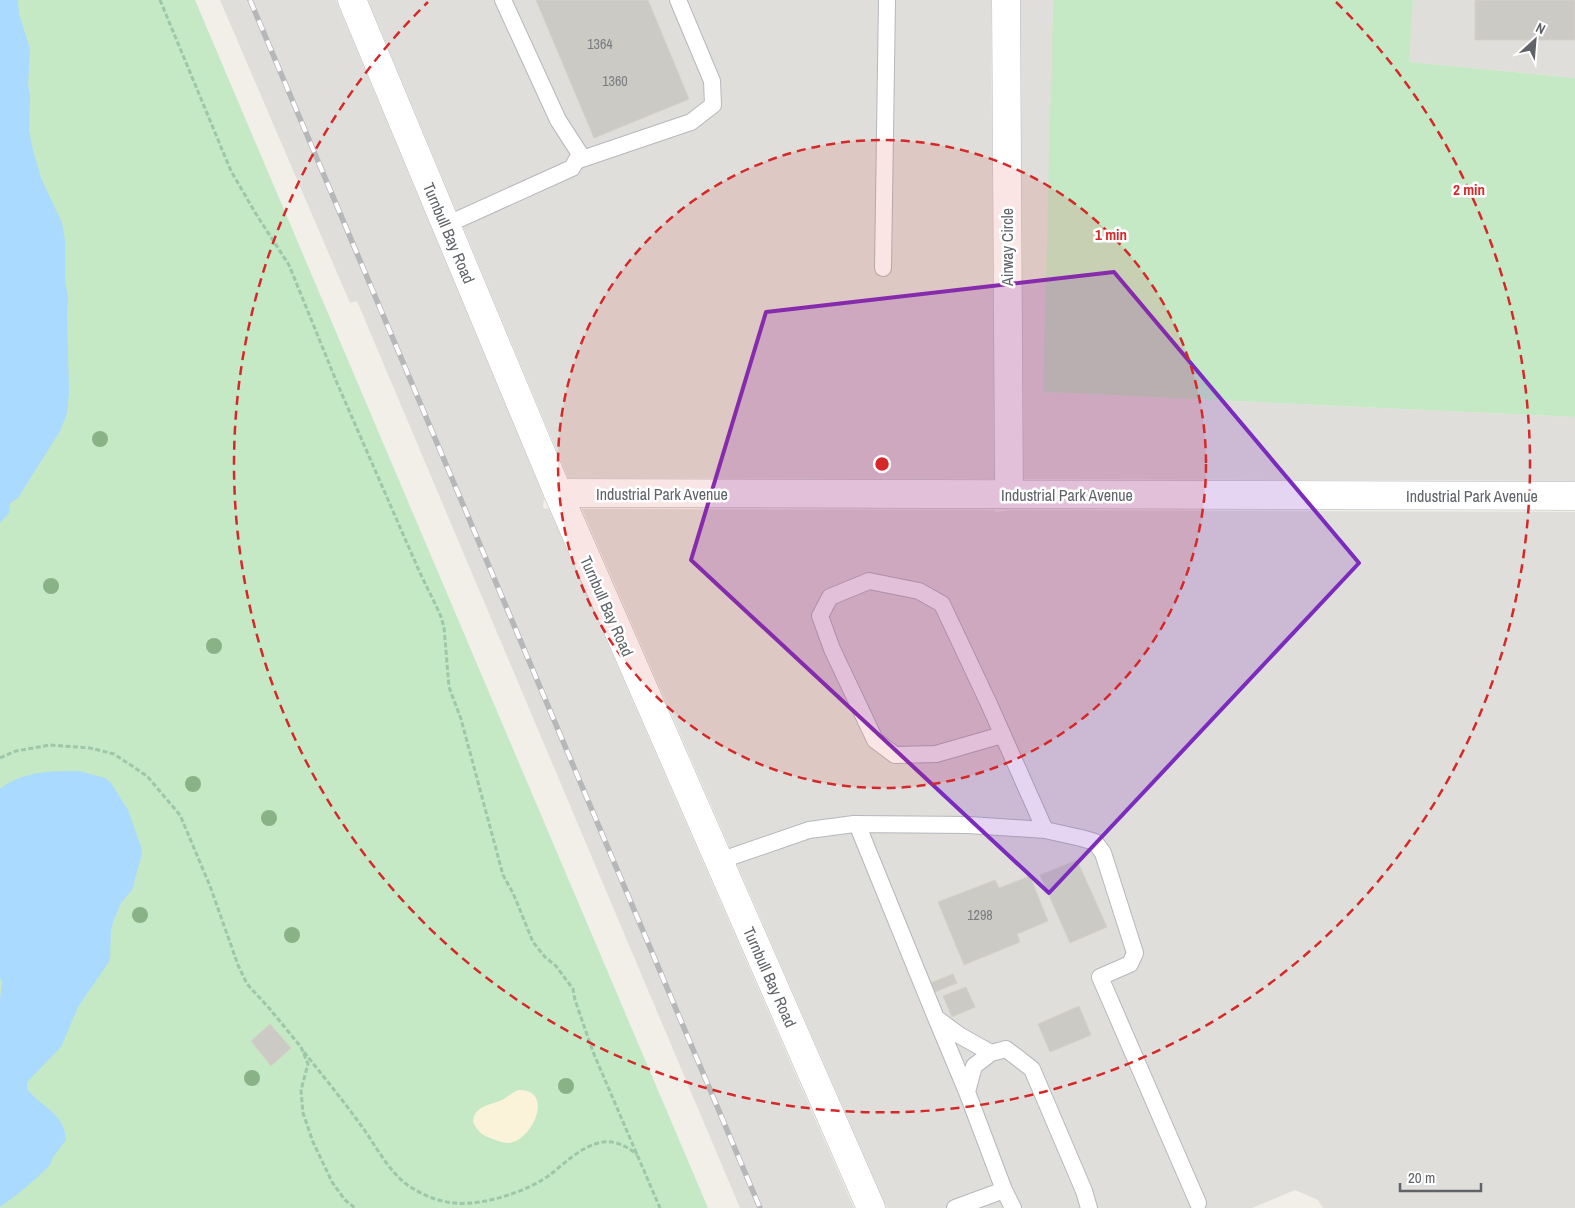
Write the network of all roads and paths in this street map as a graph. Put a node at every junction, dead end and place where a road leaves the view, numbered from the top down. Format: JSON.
{"nodes":[{"id":1,"x":160,"y":0,"type":"edge"},
{"id":2,"x":352,"y":0,"type":"edge"},
{"id":3,"x":503,"y":0,"type":"edge"},
{"id":4,"x":678,"y":0,"type":"edge"},
{"id":5,"x":887,"y":0,"type":"edge"},
{"id":6,"x":1006,"y":0,"type":"edge"},
{"id":7,"x":576,"y":161,"type":"junction"},
{"id":8,"x":446,"y":225,"type":"junction"},
{"id":9,"x":883,"y":268,"type":"dead end"},
{"id":10,"x":558,"y":493,"type":"junction"},
{"id":11,"x":1009,"y":494,"type":"junction"},
{"id":12,"x":1575,"y":496,"type":"edge"},
{"id":13,"x":1002,"y":735,"type":"junction"},
{"id":14,"x":0,"y":758,"type":"edge"},
{"id":15,"x":857,"y":824,"type":"junction"},
{"id":16,"x":1045,"y":830,"type":"junction"},
{"id":17,"x":719,"y":861,"type":"junction"},
{"id":18,"x":936,"y":1018,"type":"junction"},
{"id":19,"x":301,"y":1048,"type":"junction"},
{"id":20,"x":991,"y":1053,"type":"junction"},
{"id":21,"x":967,"y":1092,"type":"junction"},
{"id":22,"x":639,"y":1158,"type":"junction"},
{"id":23,"x":1004,"y":1190,"type":"junction"},
{"id":24,"x":1198,"y":1203,"type":"dead end"},
{"id":25,"x":355,"y":1208,"type":"edge"},
{"id":26,"x":660,"y":1208,"type":"edge"},
{"id":27,"x":871,"y":1208,"type":"edge"},
{"id":28,"x":955,"y":1208,"type":"edge"},
{"id":29,"x":1013,"y":1208,"type":"edge"},
{"id":30,"x":1089,"y":1208,"type":"edge"}],
"edges":[{"from":1,"to":22,"type":"path"},
{"from":2,"to":8,"type":"street","name":"Turnbull Bay Road"},
{"from":3,"to":7,"type":"lane"},
{"from":4,"to":7,"type":"lane"},
{"from":5,"to":9,"type":"lane"},
{"from":6,"to":11,"type":"street","name":"Airway Circle"},
{"from":7,"to":8,"type":"lane"},
{"from":8,"to":10,"type":"street","name":"Turnbull Bay Road"},
{"from":10,"to":11,"type":"street","name":"Industrial Park Avenue"},
{"from":10,"to":17,"type":"street","name":"Turnbull Bay Road"},
{"from":11,"to":12,"type":"street","name":"Industrial Park Avenue"},
{"from":13,"to":13,"type":"lane"},
{"from":13,"to":16,"type":"lane"},
{"from":14,"to":19,"type":"path"},
{"from":15,"to":16,"type":"lane"},
{"from":15,"to":17,"type":"lane"},
{"from":15,"to":18,"type":"lane"},
{"from":16,"to":24,"type":"lane"},
{"from":17,"to":27,"type":"street","name":"Turnbull Bay Road"},
{"from":18,"to":20,"type":"lane"},
{"from":18,"to":21,"type":"lane"},
{"from":19,"to":22,"type":"path"},
{"from":19,"to":25,"type":"path"},
{"from":20,"to":21,"type":"lane"},
{"from":20,"to":30,"type":"lane"},
{"from":21,"to":23,"type":"lane"},
{"from":22,"to":26,"type":"path"},
{"from":23,"to":28,"type":"lane"},
{"from":23,"to":29,"type":"lane"}]}
